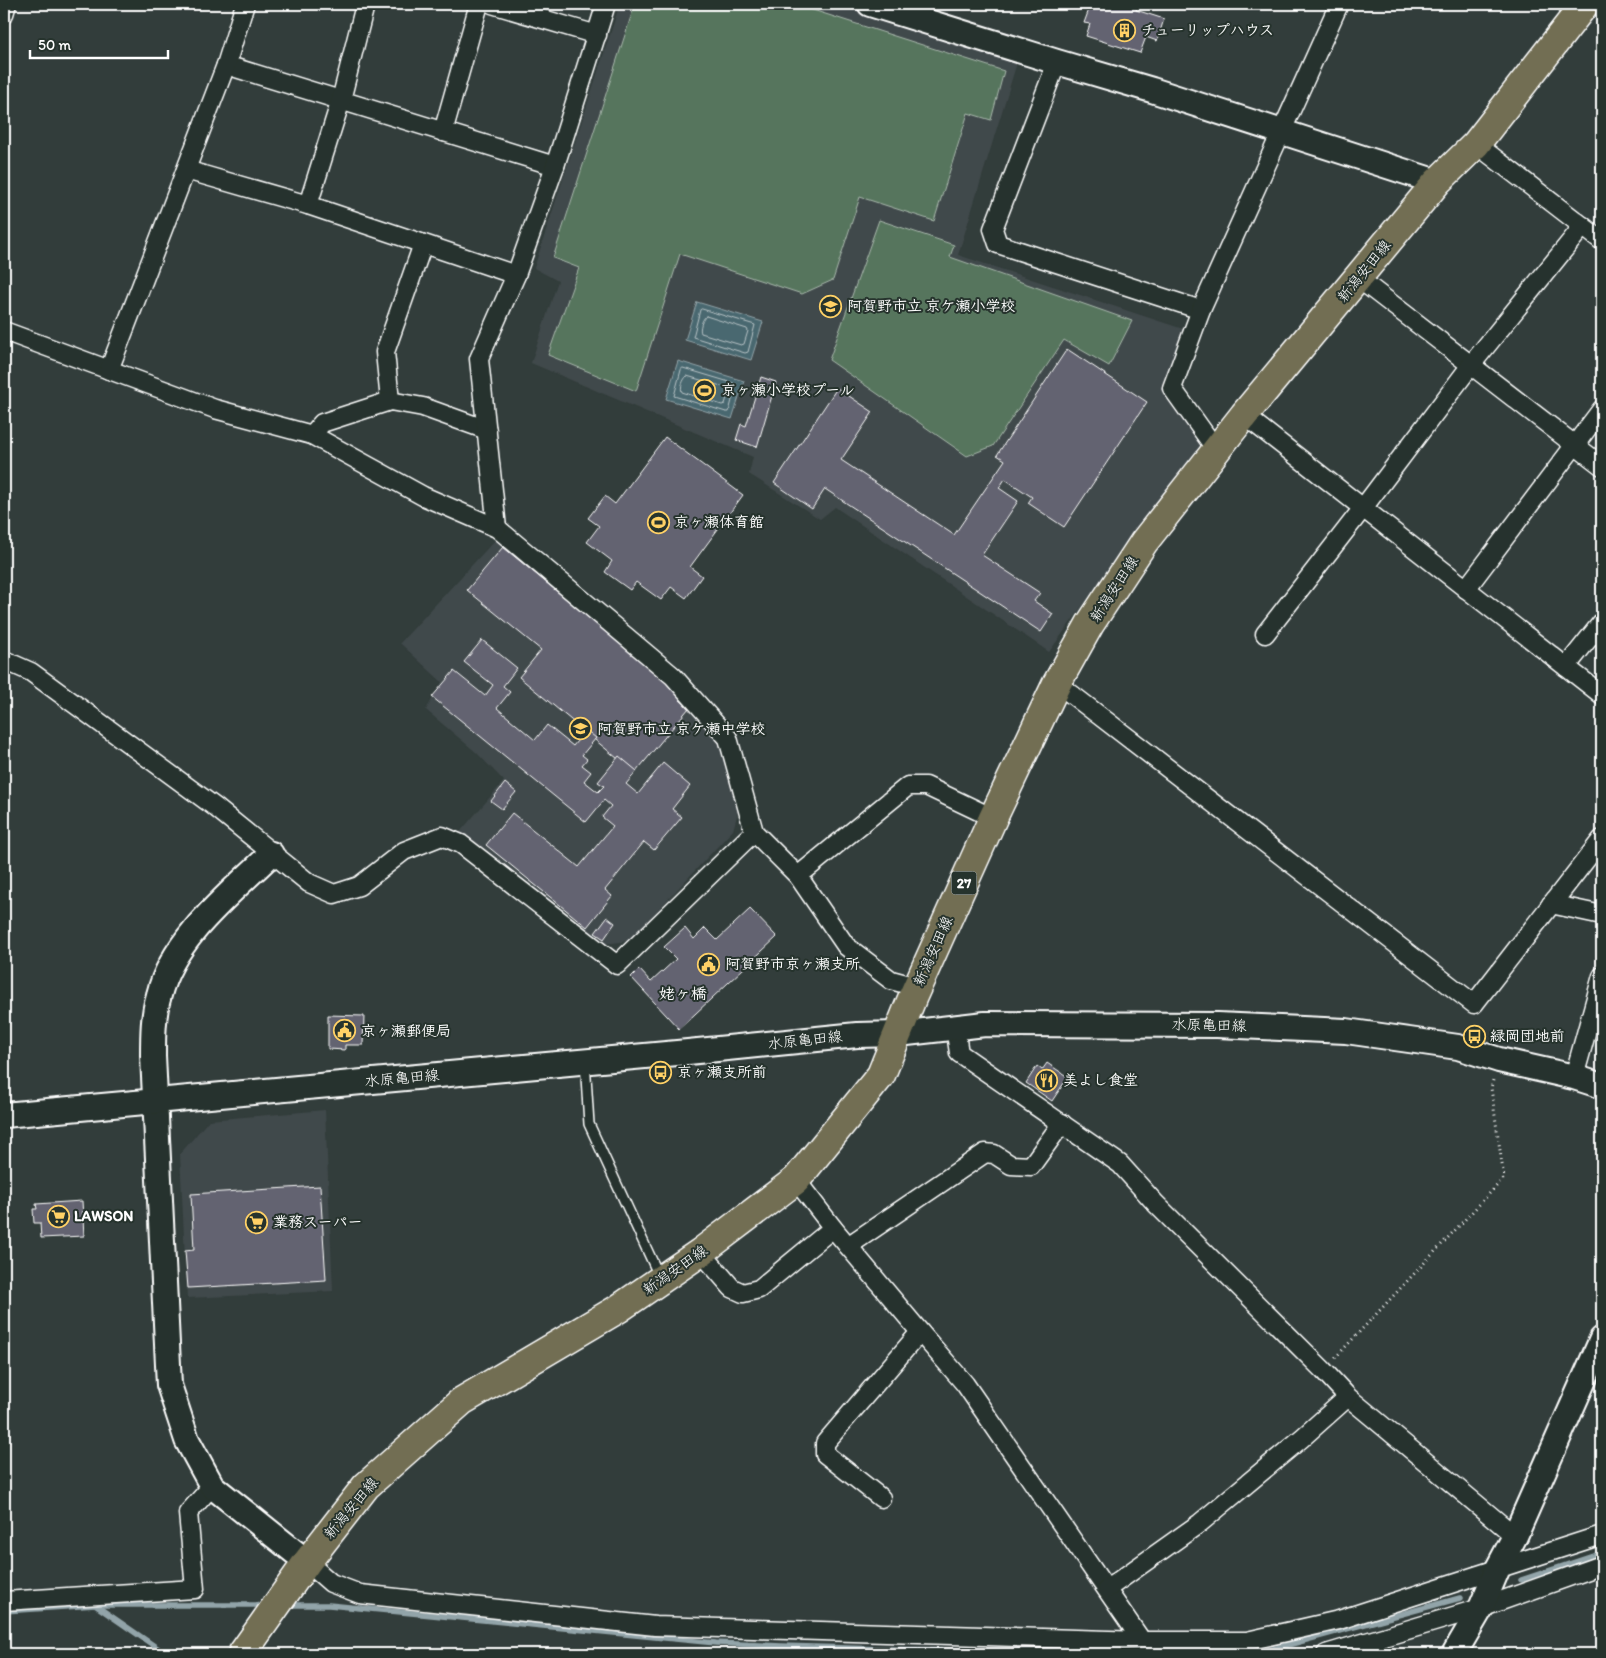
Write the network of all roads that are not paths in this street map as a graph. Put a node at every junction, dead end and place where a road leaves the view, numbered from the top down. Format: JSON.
{"nodes":[{"id":1,"x":7,"y":4,"type":"edge"},
{"id":2,"x":245,"y":4,"type":"edge"},
{"id":3,"x":479,"y":4,"type":"edge"},
{"id":4,"x":492,"y":4,"type":"edge"},
{"id":5,"x":606,"y":4,"type":"edge"},
{"id":6,"x":870,"y":4,"type":"edge"},
{"id":7,"x":1339,"y":4,"type":"edge"},
{"id":8,"x":1585,"y":4,"type":"edge"},
{"id":9,"x":364,"y":9,"type":"dead end"},
{"id":10,"x":4,"y":14,"type":"edge"},
{"id":11,"x":597,"y":35,"type":"junction"},
{"id":12,"x":1058,"y":62,"type":"junction"},
{"id":13,"x":226,"y":65,"type":"junction"},
{"id":14,"x":340,"y":100,"type":"junction"},
{"id":15,"x":1282,"y":131,"type":"junction"},
{"id":16,"x":443,"y":132,"type":"junction"},
{"id":17,"x":1476,"y":144,"type":"junction"},
{"id":18,"x":555,"y":166,"type":"junction"},
{"id":19,"x":186,"y":170,"type":"junction"},
{"id":20,"x":1437,"y":182,"type":"junction"},
{"id":21,"x":308,"y":205,"type":"junction"},
{"id":22,"x":1583,"y":226,"type":"junction"},
{"id":23,"x":1602,"y":241,"type":"edge"},
{"id":24,"x":423,"y":244,"type":"junction"},
{"id":25,"x":516,"y":274,"type":"junction"},
{"id":26,"x":1358,"y":278,"type":"junction"},
{"id":27,"x":1201,"y":310,"type":"junction"},
{"id":28,"x":4,"y":331,"type":"edge"},
{"id":29,"x":1471,"y":365,"type":"junction"},
{"id":30,"x":109,"y":370,"type":"junction"},
{"id":31,"x":390,"y":400,"type":"junction"},
{"id":32,"x":1602,"y":409,"type":"edge"},
{"id":33,"x":1244,"y":415,"type":"junction"},
{"id":34,"x":486,"y":430,"type":"junction"},
{"id":35,"x":312,"y":435,"type":"junction"},
{"id":36,"x":1575,"y":445,"type":"junction"},
{"id":37,"x":1217,"y":451,"type":"junction"},
{"id":38,"x":1602,"y":466,"type":"edge"},
{"id":39,"x":1363,"y":508,"type":"junction"},
{"id":40,"x":497,"y":528,"type":"junction"},
{"id":41,"x":1466,"y":589,"type":"junction"},
{"id":42,"x":1602,"y":622,"type":"edge"},
{"id":43,"x":1265,"y":634,"type":"dead end"},
{"id":44,"x":4,"y":660,"type":"edge"},
{"id":45,"x":1566,"y":666,"type":"junction"},
{"id":46,"x":1057,"y":683,"type":"junction"},
{"id":47,"x":1602,"y":695,"type":"edge"},
{"id":48,"x":993,"y":818,"type":"junction"},
{"id":49,"x":754,"y":832,"type":"junction"},
{"id":50,"x":1602,"y":838,"type":"edge"},
{"id":51,"x":271,"y":854,"type":"junction"},
{"id":52,"x":798,"y":876,"type":"junction"},
{"id":53,"x":1552,"y":904,"type":"junction"},
{"id":54,"x":1602,"y":915,"type":"edge"},
{"id":55,"x":1602,"y":976,"type":"edge"},
{"id":56,"x":917,"y":987,"type":"junction"},
{"id":57,"x":955,"y":1027,"type":"junction"},
{"id":58,"x":898,"y":1034,"type":"junction"},
{"id":59,"x":585,"y":1061,"type":"junction"},
{"id":60,"x":1574,"y":1077,"type":"junction"},
{"id":61,"x":1602,"y":1086,"type":"edge"},
{"id":62,"x":156,"y":1101,"type":"junction"},
{"id":63,"x":4,"y":1115,"type":"edge"},
{"id":64,"x":1062,"y":1123,"type":"junction"},
{"id":65,"x":796,"y":1180,"type":"junction"},
{"id":66,"x":833,"y":1228,"type":"junction"},
{"id":67,"x":848,"y":1246,"type":"junction"},
{"id":68,"x":701,"y":1252,"type":"junction"},
{"id":69,"x":660,"y":1280,"type":"junction"},
{"id":70,"x":920,"y":1332,"type":"junction"},
{"id":71,"x":1602,"y":1339,"type":"edge"},
{"id":72,"x":1348,"y":1397,"type":"junction"},
{"id":73,"x":212,"y":1486,"type":"junction"},
{"id":74,"x":881,"y":1498,"type":"dead end"},
{"id":75,"x":1602,"y":1535,"type":"edge"},
{"id":76,"x":1515,"y":1536,"type":"junction"},
{"id":77,"x":307,"y":1562,"type":"junction"},
{"id":78,"x":1602,"y":1565,"type":"edge"},
{"id":79,"x":1497,"y":1570,"type":"junction"},
{"id":80,"x":1107,"y":1589,"type":"junction"},
{"id":81,"x":4,"y":1601,"type":"edge"},
{"id":82,"x":1481,"y":1608,"type":"junction"},
{"id":83,"x":1148,"y":1648,"type":"edge"},
{"id":84,"x":242,"y":1654,"type":"edge"},
{"id":85,"x":1326,"y":1654,"type":"edge"},
{"id":86,"x":1454,"y":1654,"type":"edge"}],
"edges":[{"from":1,"to":10,"type":"street"},
{"from":2,"to":13,"type":"street"},
{"from":3,"to":16,"type":"street"},
{"from":4,"to":11,"type":"street"},
{"from":5,"to":11,"type":"street"},
{"from":6,"to":12,"type":"street"},
{"from":7,"to":15,"type":"street"},
{"from":8,"to":17,"type":"main road","name":"新潟安田線","number":"27"},
{"from":9,"to":14,"type":"street"},
{"from":11,"to":18,"type":"street"},
{"from":12,"to":15,"type":"street"},
{"from":12,"to":27,"type":"street"},
{"from":13,"to":14,"type":"street"},
{"from":13,"to":19,"type":"street"},
{"from":14,"to":16,"type":"street"},
{"from":14,"to":21,"type":"street"},
{"from":15,"to":20,"type":"street"},
{"from":15,"to":27,"type":"street"},
{"from":16,"to":18,"type":"street"},
{"from":17,"to":20,"type":"main road","name":"新潟安田線","number":"27"},
{"from":17,"to":22,"type":"street"},
{"from":18,"to":25,"type":"street"},
{"from":19,"to":21,"type":"street"},
{"from":19,"to":30,"type":"street"},
{"from":20,"to":26,"type":"main road","name":"新潟安田線","number":"27"},
{"from":21,"to":24,"type":"street"},
{"from":22,"to":23,"type":"street"},
{"from":22,"to":29,"type":"street"},
{"from":24,"to":25,"type":"street"},
{"from":24,"to":31,"type":"street"},
{"from":25,"to":34,"type":"street"},
{"from":26,"to":29,"type":"street"},
{"from":26,"to":33,"type":"main road","name":"新潟安田線","number":"27"},
{"from":27,"to":37,"type":"street"},
{"from":28,"to":30,"type":"street"},
{"from":29,"to":36,"type":"street"},
{"from":29,"to":39,"type":"street"},
{"from":30,"to":35,"type":"street"},
{"from":31,"to":34,"type":"street"},
{"from":31,"to":35,"type":"street"},
{"from":32,"to":36,"type":"street"},
{"from":33,"to":37,"type":"main road","name":"新潟安田線","number":"27"},
{"from":33,"to":39,"type":"street"},
{"from":34,"to":40,"type":"street"},
{"from":35,"to":40,"type":"street"},
{"from":36,"to":38,"type":"street"},
{"from":36,"to":41,"type":"street"},
{"from":37,"to":46,"type":"main road","name":"新潟安田線","number":"27"},
{"from":39,"to":41,"type":"street"},
{"from":39,"to":43,"type":"street"},
{"from":40,"to":49,"type":"street"},
{"from":41,"to":45,"type":"street"},
{"from":42,"to":45,"type":"street"},
{"from":44,"to":51,"type":"street"},
{"from":45,"to":47,"type":"street"},
{"from":46,"to":48,"type":"main road","name":"新潟安田線","number":"27"},
{"from":46,"to":53,"type":"street"},
{"from":48,"to":52,"type":"street"},
{"from":48,"to":56,"type":"main road","name":"新潟安田線","number":"27"},
{"from":49,"to":51,"type":"street"},
{"from":49,"to":52,"type":"street"},
{"from":50,"to":53,"type":"street"},
{"from":51,"to":62,"type":"street"},
{"from":52,"to":56,"type":"street"},
{"from":53,"to":54,"type":"street"},
{"from":55,"to":60,"type":"street"},
{"from":56,"to":58,"type":"main road","name":"新潟安田線","number":"27"},
{"from":57,"to":58,"type":"street","name":"水原亀田線"},
{"from":57,"to":60,"type":"street","name":"水原亀田線"},
{"from":57,"to":64,"type":"street"},
{"from":58,"to":59,"type":"street","name":"水原亀田線"},
{"from":58,"to":65,"type":"main road","name":"新潟安田線","number":"27"},
{"from":59,"to":62,"type":"street","name":"水原亀田線"},
{"from":59,"to":69,"type":"lane"},
{"from":60,"to":61,"type":"street","name":"水原亀田線"},
{"from":62,"to":63,"type":"street","name":"水原亀田線"},
{"from":62,"to":73,"type":"street"},
{"from":64,"to":67,"type":"street"},
{"from":64,"to":72,"type":"street"},
{"from":65,"to":66,"type":"street"},
{"from":65,"to":68,"type":"main road","name":"新潟安田線","number":"27"},
{"from":66,"to":67,"type":"street"},
{"from":66,"to":68,"type":"street"},
{"from":67,"to":70,"type":"street"},
{"from":68,"to":69,"type":"main road","name":"新潟安田線","number":"27"},
{"from":69,"to":77,"type":"main road","name":"新潟安田線","number":"27"},
{"from":70,"to":74,"type":"street"},
{"from":70,"to":80,"type":"street"},
{"from":71,"to":76,"type":"street"},
{"from":72,"to":76,"type":"street"},
{"from":72,"to":80,"type":"street"},
{"from":73,"to":77,"type":"street"},
{"from":73,"to":81,"type":"street"},
{"from":75,"to":79,"type":"street"},
{"from":76,"to":79,"type":"street"},
{"from":77,"to":83,"type":"street"},
{"from":77,"to":84,"type":"main road","name":"新潟安田線","number":"27"},
{"from":78,"to":82,"type":"street"},
{"from":79,"to":82,"type":"street"},
{"from":79,"to":83,"type":"street"},
{"from":80,"to":83,"type":"street"},
{"from":82,"to":85,"type":"street"},
{"from":82,"to":86,"type":"street"}]}
